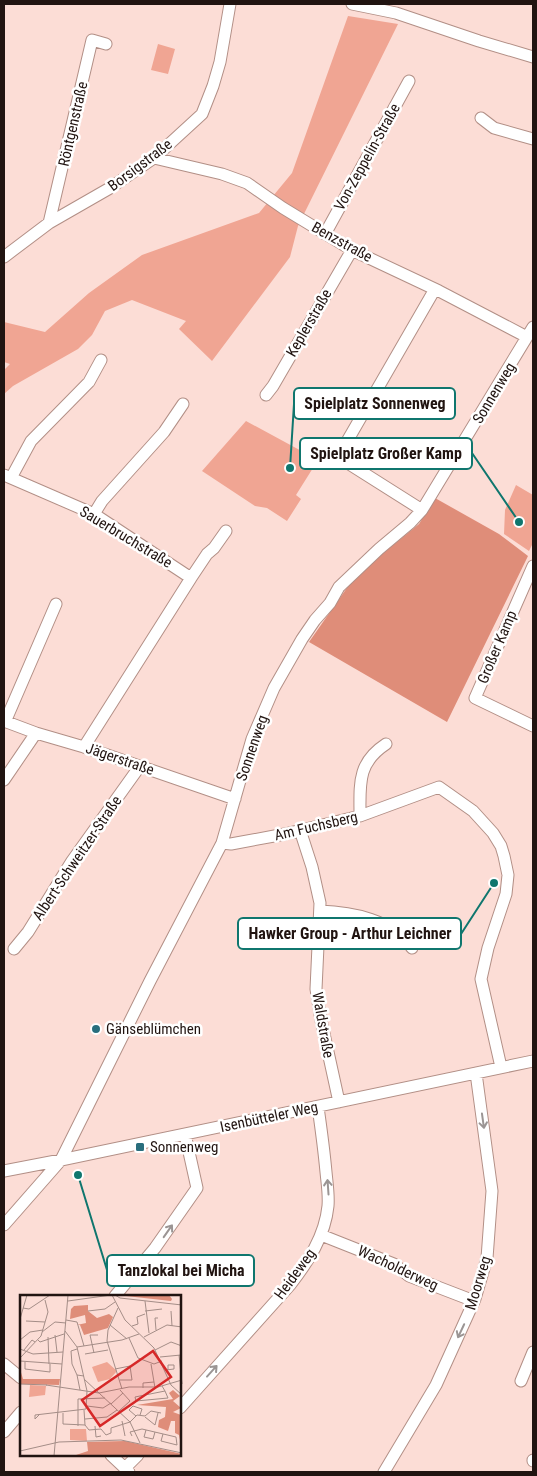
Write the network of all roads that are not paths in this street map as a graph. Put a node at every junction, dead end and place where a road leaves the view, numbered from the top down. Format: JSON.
{"nodes":[{"id":1,"x":230,"y":4,"type":"edge"},
{"id":2,"x":352,"y":4,"type":"edge"},
{"id":3,"x":398,"y":8,"type":"edge"},
{"id":4,"x":106,"y":44,"type":"dead end"},
{"id":5,"x":533,"y":57,"type":"edge"},
{"id":6,"x":409,"y":80,"type":"dead end"},
{"id":7,"x":481,"y":118,"type":"dead end"},
{"id":8,"x":533,"y":138,"type":"edge"},
{"id":9,"x":154,"y":158,"type":"junction"},
{"id":10,"x":49,"y":223,"type":"junction"},
{"id":11,"x":325,"y":234,"type":"junction"},
{"id":12,"x":352,"y":250,"type":"junction"},
{"id":13,"x":4,"y":257,"type":"edge"},
{"id":14,"x":435,"y":289,"type":"junction"},
{"id":15,"x":530,"y":332,"type":"edge"},
{"id":16,"x":100,"y":360,"type":"dead end"},
{"id":17,"x":266,"y":395,"type":"dead end"},
{"id":18,"x":183,"y":404,"type":"dead end"},
{"id":19,"x":7,"y":476,"type":"edge"},
{"id":20,"x":422,"y":510,"type":"junction"},
{"id":21,"x":94,"y":514,"type":"junction"},
{"id":22,"x":226,"y":531,"type":"dead end"},
{"id":23,"x":533,"y":566,"type":"edge"},
{"id":24,"x":191,"y":578,"type":"junction"},
{"id":25,"x":56,"y":604,"type":"dead end"},
{"id":26,"x":4,"y":722,"type":"edge"},
{"id":27,"x":533,"y":726,"type":"edge"},
{"id":28,"x":36,"y":733,"type":"junction"},
{"id":29,"x":386,"y":744,"type":"dead end"},
{"id":30,"x":84,"y":746,"type":"junction"},
{"id":31,"x":140,"y":766,"type":"junction"},
{"id":32,"x":4,"y":780,"type":"edge"},
{"id":33,"x":235,"y":799,"type":"junction"},
{"id":34,"x":360,"y":816,"type":"junction"},
{"id":35,"x":300,"y":830,"type":"junction"},
{"id":36,"x":222,"y":842,"type":"junction"},
{"id":37,"x":320,"y":911,"type":"junction"},
{"id":38,"x":412,"y":948,"type":"dead end"},
{"id":39,"x":14,"y":949,"type":"dead end"},
{"id":40,"x":533,"y":1061,"type":"edge"},
{"id":41,"x":501,"y":1068,"type":"junction"},
{"id":42,"x":476,"y":1073,"type":"junction"},
{"id":43,"x":339,"y":1102,"type":"junction"},
{"id":44,"x":318,"y":1107,"type":"junction"},
{"id":45,"x":185,"y":1134,"type":"junction"},
{"id":46,"x":61,"y":1160,"type":"junction"},
{"id":47,"x":4,"y":1171,"type":"edge"},
{"id":48,"x":4,"y":1225,"type":"edge"},
{"id":49,"x":321,"y":1235,"type":"junction"},
{"id":50,"x":116,"y":1295,"type":"edge"},
{"id":51,"x":474,"y":1301,"type":"junction"},
{"id":52,"x":533,"y":1352,"type":"edge"},
{"id":53,"x":4,"y":1364,"type":"edge"},
{"id":54,"x":20,"y":1377,"type":"edge"},
{"id":55,"x":521,"y":1380,"type":"dead end"},
{"id":56,"x":181,"y":1407,"type":"edge"},
{"id":57,"x":20,"y":1413,"type":"edge"},
{"id":58,"x":4,"y":1432,"type":"edge"},
{"id":59,"x":111,"y":1456,"type":"edge"},
{"id":60,"x":137,"y":1456,"type":"edge"},
{"id":61,"x":127,"y":1470,"type":"edge"},
{"id":62,"x":384,"y":1472,"type":"edge"}],
"edges":[{"from":1,"to":9,"type":"street","name":"Borsigstraße"},
{"from":2,"to":3,"type":"street"},
{"from":3,"to":5,"type":"street"},
{"from":4,"to":10,"type":"street","name":"Röntgenstraße"},
{"from":6,"to":11,"type":"street","name":"Von-Zeppelin-Straße"},
{"from":7,"to":8,"type":"street"},
{"from":9,"to":10,"type":"street","name":"Borsigstraße"},
{"from":9,"to":11,"type":"street","name":"Benzstraße"},
{"from":10,"to":13,"type":"street","name":"Borsigstraße"},
{"from":11,"to":12,"type":"street","name":"Benzstraße"},
{"from":12,"to":14,"type":"street","name":"Benzstraße"},
{"from":12,"to":17,"type":"street","name":"Keplerstraße"},
{"from":14,"to":15,"type":"street","name":"Benzstraße"},
{"from":14,"to":20,"type":"street"},
{"from":15,"to":20,"type":"street","name":"Sonnenweg"},
{"from":16,"to":19,"type":"street"},
{"from":18,"to":21,"type":"street"},
{"from":19,"to":21,"type":"street","name":"Sauerbruchstraße"},
{"from":20,"to":33,"type":"street","name":"Sonnenweg"},
{"from":21,"to":24,"type":"street","name":"Sauerbruchstraße"},
{"from":22,"to":24,"type":"street"},
{"from":23,"to":27,"type":"street","name":"Großer Kamp"},
{"from":24,"to":30,"type":"street"},
{"from":25,"to":26,"type":"street"},
{"from":26,"to":28,"type":"street","name":"Jägerstraße"},
{"from":28,"to":30,"type":"street","name":"Jägerstraße"},
{"from":28,"to":32,"type":"street"},
{"from":29,"to":34,"type":"street"},
{"from":30,"to":31,"type":"street","name":"Jägerstraße"},
{"from":31,"to":33,"type":"street","name":"Jägerstraße"},
{"from":31,"to":39,"type":"street","name":"Albert-Schweitzer-Straße"},
{"from":33,"to":36,"type":"street","name":"Sonnenweg"},
{"from":34,"to":35,"type":"street","name":"Am Fuchsberg"},
{"from":34,"to":41,"type":"street","name":"Am Fuchsberg"},
{"from":35,"to":36,"type":"street","name":"Am Fuchsberg"},
{"from":35,"to":37,"type":"street","name":"Waldstraße"},
{"from":36,"to":46,"type":"street","name":"Sonnenweg"},
{"from":37,"to":38,"type":"street"},
{"from":37,"to":43,"type":"street","name":"Waldstraße"},
{"from":40,"to":41,"type":"street","name":"Isenbütteler Weg"},
{"from":41,"to":42,"type":"street","name":"Isenbütteler Weg"},
{"from":42,"to":43,"type":"street","name":"Isenbütteler Weg"},
{"from":42,"to":51,"type":"street","name":"Moorweg","one_way":true},
{"from":43,"to":44,"type":"street","name":"Isenbütteler Weg"},
{"from":44,"to":45,"type":"street","name":"Isenbütteler Weg"},
{"from":49,"to":44,"type":"street","name":"Heideweg","one_way":true},
{"from":45,"to":46,"type":"street","name":"Isenbütteler Weg"},
{"from":50,"to":45,"type":"street","one_way":true},
{"from":46,"to":47,"type":"street","name":"Isenbütteler Weg"},
{"from":46,"to":48,"type":"street","name":"Sonnenweg"},
{"from":49,"to":51,"type":"street","name":"Wacholderweg"},
{"from":56,"to":49,"type":"street","name":"Heideweg","one_way":true},
{"from":51,"to":62,"type":"street","name":"Moorweg","one_way":true},
{"from":52,"to":55,"type":"street"},
{"from":53,"to":54,"type":"street"},
{"from":57,"to":58,"type":"street"},
{"from":59,"to":61,"type":"street"},
{"from":60,"to":61,"type":"street"}]}
